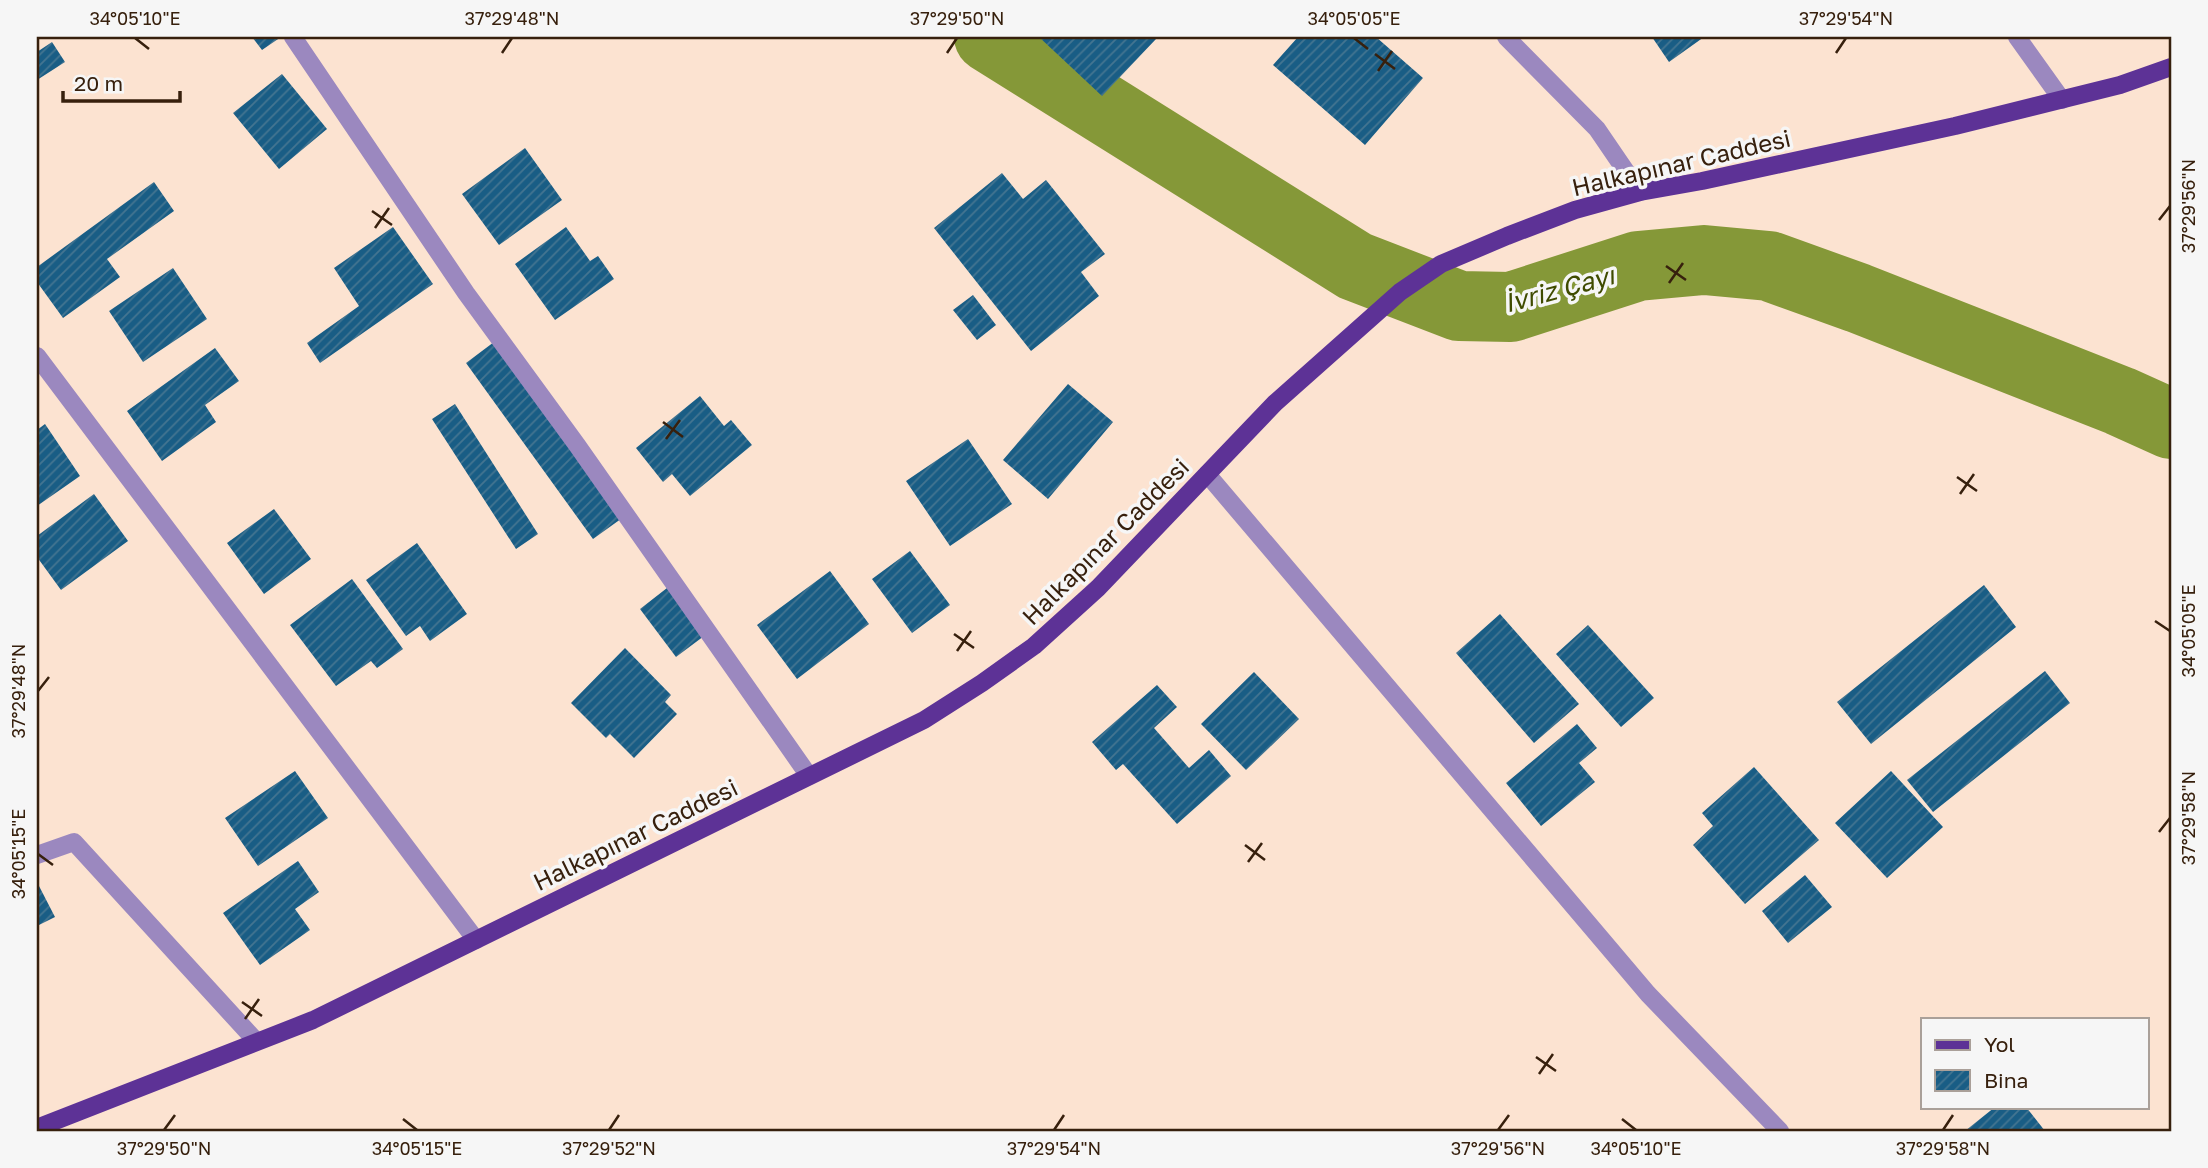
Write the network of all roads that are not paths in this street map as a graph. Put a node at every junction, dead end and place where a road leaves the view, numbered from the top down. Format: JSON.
{"nodes":[{"id":1,"x":293,"y":37,"type":"edge"},
{"id":2,"x":1506,"y":37,"type":"edge"},
{"id":3,"x":2017,"y":37,"type":"edge"},
{"id":4,"x":2171,"y":67,"type":"edge"},
{"id":5,"x":2062,"y":100,"type":"junction"},
{"id":6,"x":1640,"y":192,"type":"junction"},
{"id":7,"x":37,"y":356,"type":"edge"},
{"id":8,"x":1207,"y":474,"type":"junction"},
{"id":9,"x":809,"y":776,"type":"junction"},
{"id":10,"x":37,"y":855,"type":"edge"},
{"id":11,"x":476,"y":940,"type":"junction"},
{"id":12,"x":256,"y":1041,"type":"junction"},
{"id":13,"x":37,"y":1128,"type":"edge"},
{"id":14,"x":1780,"y":1131,"type":"edge"}],
"edges":[{"from":1,"to":9,"type":"street"},
{"from":2,"to":6,"type":"street"},
{"from":3,"to":5,"type":"street"},
{"from":4,"to":5,"type":"main road","name":"Halkapınar Caddesi"},
{"from":5,"to":6,"type":"main road","name":"Halkapınar Caddesi"},
{"from":6,"to":8,"type":"main road","name":"Halkapınar Caddesi"},
{"from":7,"to":11,"type":"street"},
{"from":8,"to":9,"type":"main road","name":"Halkapınar Caddesi"},
{"from":8,"to":14,"type":"street"},
{"from":9,"to":11,"type":"main road","name":"Halkapınar Caddesi"},
{"from":10,"to":12,"type":"street"},
{"from":11,"to":12,"type":"main road","name":"Halkapınar Caddesi"},
{"from":12,"to":13,"type":"main road","name":"Halkapınar Caddesi"}]}
